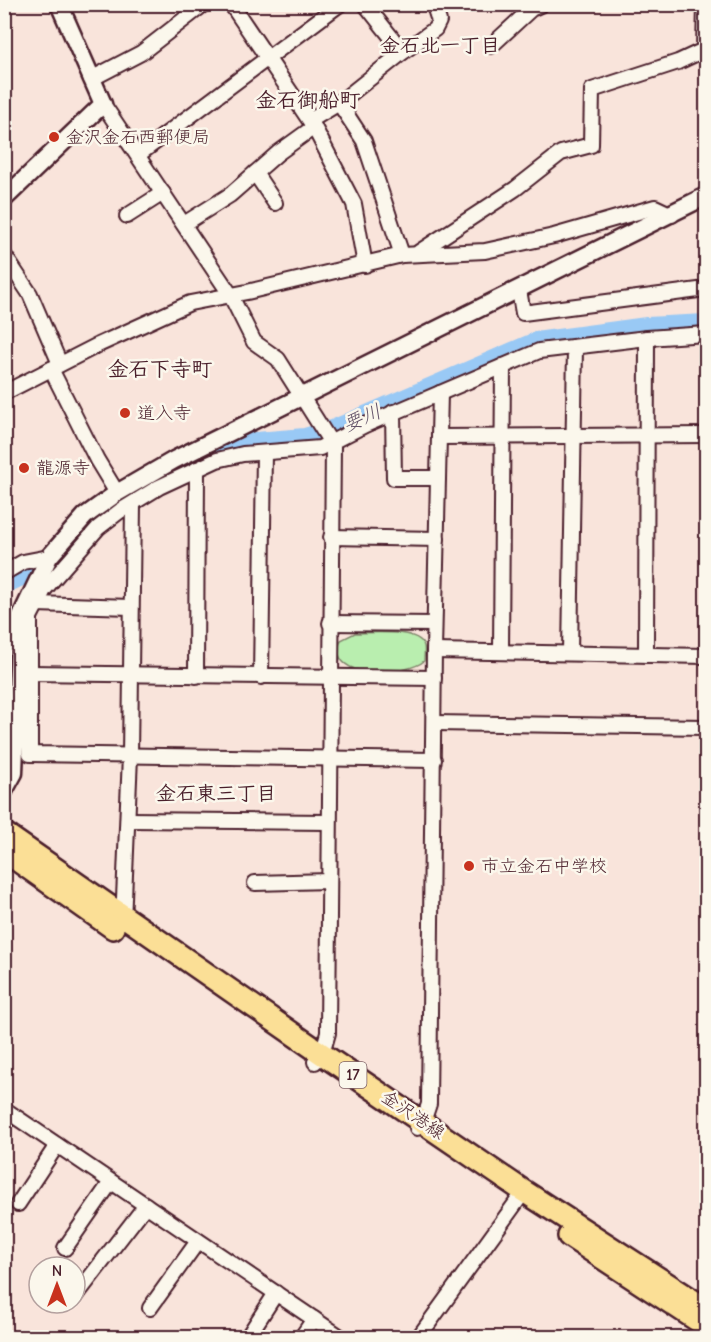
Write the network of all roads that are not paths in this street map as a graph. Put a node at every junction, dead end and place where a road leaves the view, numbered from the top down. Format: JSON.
{"nodes":[{"id":1,"x":59,"y":4,"type":"edge"},
{"id":2,"x":204,"y":4,"type":"edge"},
{"id":3,"x":231,"y":4,"type":"edge"},
{"id":4,"x":340,"y":4,"type":"edge"},
{"id":5,"x":365,"y":4,"type":"edge"},
{"id":6,"x":542,"y":4,"type":"edge"},
{"id":7,"x":705,"y":4,"type":"edge"},
{"id":8,"x":434,"y":6,"type":"dead end"},
{"id":9,"x":491,"y":46,"type":"dead end"},
{"id":10,"x":705,"y":49,"type":"edge"},
{"id":11,"x":403,"y":52,"type":"junction"},
{"id":12,"x":269,"y":58,"type":"junction"},
{"id":13,"x":91,"y":79,"type":"junction"},
{"id":14,"x":339,"y":103,"type":"junction"},
{"id":15,"x":103,"y":104,"type":"junction"},
{"id":16,"x":313,"y":123,"type":"junction"},
{"id":17,"x":138,"y":155,"type":"junction"},
{"id":18,"x":255,"y":173,"type":"junction"},
{"id":19,"x":163,"y":192,"type":"junction"},
{"id":20,"x":706,"y":196,"type":"edge"},
{"id":21,"x":4,"y":199,"type":"edge"},
{"id":22,"x":275,"y":203,"type":"dead end"},
{"id":23,"x":672,"y":215,"type":"junction"},
{"id":24,"x":127,"y":216,"type":"dead end"},
{"id":25,"x":184,"y":224,"type":"junction"},
{"id":26,"x":417,"y":254,"type":"junction"},
{"id":27,"x":4,"y":255,"type":"edge"},
{"id":28,"x":402,"y":255,"type":"junction"},
{"id":29,"x":365,"y":265,"type":"junction"},
{"id":30,"x":706,"y":289,"type":"edge"},
{"id":31,"x":519,"y":290,"type":"junction"},
{"id":32,"x":230,"y":294,"type":"junction"},
{"id":33,"x":706,"y":334,"type":"edge"},
{"id":34,"x":647,"y":338,"type":"junction"},
{"id":35,"x":575,"y":348,"type":"junction"},
{"id":36,"x":55,"y":366,"type":"junction"},
{"id":37,"x":503,"y":366,"type":"junction"},
{"id":38,"x":4,"y":393,"type":"edge"},
{"id":39,"x":440,"y":393,"type":"junction"},
{"id":40,"x":303,"y":396,"type":"junction"},
{"id":41,"x":393,"y":412,"type":"junction"},
{"id":42,"x":706,"y":435,"type":"edge"},
{"id":43,"x":574,"y":436,"type":"junction"},
{"id":44,"x":648,"y":436,"type":"junction"},
{"id":45,"x":439,"y":437,"type":"junction"},
{"id":46,"x":503,"y":437,"type":"junction"},
{"id":47,"x":330,"y":440,"type":"junction"},
{"id":48,"x":264,"y":453,"type":"junction"},
{"id":49,"x":197,"y":469,"type":"junction"},
{"id":50,"x":438,"y":478,"type":"junction"},
{"id":51,"x":117,"y":493,"type":"junction"},
{"id":52,"x":133,"y":504,"type":"junction"},
{"id":53,"x":331,"y":537,"type":"junction"},
{"id":54,"x":437,"y":538,"type":"junction"},
{"id":55,"x":49,"y":557,"type":"junction"},
{"id":56,"x":4,"y":573,"type":"edge"},
{"id":57,"x":36,"y":604,"type":"junction"},
{"id":58,"x":132,"y":607,"type":"junction"},
{"id":59,"x":330,"y":623,"type":"junction"},
{"id":60,"x":434,"y":624,"type":"junction"},
{"id":61,"x":434,"y":651,"type":"junction"},
{"id":62,"x":501,"y":652,"type":"junction"},
{"id":63,"x":570,"y":654,"type":"junction"},
{"id":64,"x":646,"y":655,"type":"junction"},
{"id":65,"x":706,"y":656,"type":"edge"},
{"id":66,"x":29,"y":673,"type":"junction"},
{"id":67,"x":131,"y":676,"type":"junction"},
{"id":68,"x":196,"y":676,"type":"junction"},
{"id":69,"x":261,"y":677,"type":"junction"},
{"id":70,"x":330,"y":677,"type":"junction"},
{"id":71,"x":434,"y":678,"type":"junction"},
{"id":72,"x":434,"y":723,"type":"junction"},
{"id":73,"x":706,"y":728,"type":"edge"},
{"id":74,"x":130,"y":756,"type":"junction"},
{"id":75,"x":329,"y":758,"type":"junction"},
{"id":76,"x":434,"y":760,"type":"junction"},
{"id":77,"x":4,"y":791,"type":"edge"},
{"id":78,"x":128,"y":820,"type":"junction"},
{"id":79,"x":329,"y":822,"type":"junction"},
{"id":80,"x":4,"y":833,"type":"edge"},
{"id":81,"x":4,"y":851,"type":"edge"},
{"id":82,"x":328,"y":881,"type":"junction"},
{"id":83,"x":255,"y":882,"type":"dead end"},
{"id":84,"x":121,"y":925,"type":"junction"},
{"id":85,"x":319,"y":1058,"type":"junction"},
{"id":86,"x":5,"y":1110,"type":"edge"},
{"id":87,"x":419,"y":1125,"type":"junction"},
{"id":88,"x":57,"y":1145,"type":"junction"},
{"id":89,"x":111,"y":1182,"type":"junction"},
{"id":90,"x":518,"y":1200,"type":"junction"},
{"id":91,"x":18,"y":1204,"type":"dead end"},
{"id":92,"x":146,"y":1205,"type":"junction"},
{"id":93,"x":198,"y":1240,"type":"junction"},
{"id":94,"x":65,"y":1248,"type":"dead end"},
{"id":95,"x":87,"y":1281,"type":"edge"},
{"id":96,"x":276,"y":1293,"type":"junction"},
{"id":97,"x":150,"y":1308,"type":"dead end"},
{"id":98,"x":314,"y":1318,"type":"junction"},
{"id":99,"x":705,"y":1318,"type":"edge"},
{"id":100,"x":247,"y":1338,"type":"edge"},
{"id":101,"x":301,"y":1338,"type":"edge"},
{"id":102,"x":342,"y":1338,"type":"edge"},
{"id":103,"x":417,"y":1338,"type":"edge"}],
"edges":[{"from":1,"to":13,"type":"street"},
{"from":2,"to":13,"type":"street"},
{"from":3,"to":12,"type":"street"},
{"from":4,"to":12,"type":"street"},
{"from":5,"to":11,"type":"street"},
{"from":6,"to":9,"type":"street"},
{"from":7,"to":10,"type":"street"},
{"from":8,"to":11,"type":"street"},
{"from":10,"to":26,"type":"street"},
{"from":11,"to":14,"type":"street"},
{"from":12,"to":16,"type":"street"},
{"from":12,"to":17,"type":"street"},
{"from":13,"to":15,"type":"street"},
{"from":14,"to":16,"type":"street"},
{"from":14,"to":28,"type":"street"},
{"from":15,"to":17,"type":"street"},
{"from":15,"to":21,"type":"street"},
{"from":16,"to":18,"type":"street"},
{"from":16,"to":29,"type":"street"},
{"from":17,"to":19,"type":"street"},
{"from":18,"to":22,"type":"street"},
{"from":18,"to":25,"type":"street"},
{"from":19,"to":24,"type":"street"},
{"from":19,"to":25,"type":"street"},
{"from":20,"to":23,"type":"street"},
{"from":23,"to":26,"type":"street"},
{"from":23,"to":31,"type":"street"},
{"from":25,"to":32,"type":"street"},
{"from":26,"to":28,"type":"street"},
{"from":27,"to":36,"type":"street"},
{"from":28,"to":29,"type":"street"},
{"from":29,"to":32,"type":"street"},
{"from":30,"to":31,"type":"street"},
{"from":31,"to":40,"type":"street"},
{"from":32,"to":36,"type":"street"},
{"from":32,"to":40,"type":"street"},
{"from":33,"to":34,"type":"street"},
{"from":34,"to":35,"type":"street"},
{"from":34,"to":44,"type":"street"},
{"from":35,"to":37,"type":"street"},
{"from":35,"to":43,"type":"street"},
{"from":36,"to":38,"type":"street"},
{"from":36,"to":51,"type":"street"},
{"from":37,"to":39,"type":"street"},
{"from":37,"to":46,"type":"street"},
{"from":39,"to":41,"type":"street"},
{"from":39,"to":45,"type":"street"},
{"from":40,"to":47,"type":"street"},
{"from":40,"to":51,"type":"street"},
{"from":41,"to":47,"type":"street"},
{"from":41,"to":50,"type":"street"},
{"from":42,"to":44,"type":"street"},
{"from":43,"to":44,"type":"street"},
{"from":43,"to":46,"type":"street"},
{"from":43,"to":63,"type":"street"},
{"from":44,"to":64,"type":"street"},
{"from":45,"to":46,"type":"street"},
{"from":45,"to":50,"type":"street"},
{"from":46,"to":62,"type":"street"},
{"from":47,"to":48,"type":"street"},
{"from":47,"to":53,"type":"street"},
{"from":48,"to":49,"type":"street"},
{"from":48,"to":69,"type":"street"},
{"from":49,"to":52,"type":"street"},
{"from":49,"to":68,"type":"street"},
{"from":50,"to":54,"type":"street"},
{"from":51,"to":55,"type":"street"},
{"from":52,"to":57,"type":"street"},
{"from":52,"to":58,"type":"street"},
{"from":53,"to":54,"type":"street"},
{"from":53,"to":59,"type":"street"},
{"from":54,"to":60,"type":"street"},
{"from":55,"to":56,"type":"street"},
{"from":55,"to":77,"type":"street"},
{"from":57,"to":58,"type":"street"},
{"from":57,"to":66,"type":"street"},
{"from":58,"to":67,"type":"street"},
{"from":59,"to":60,"type":"street"},
{"from":59,"to":70,"type":"street"},
{"from":60,"to":61,"type":"street"},
{"from":61,"to":62,"type":"street"},
{"from":61,"to":71,"type":"street"},
{"from":62,"to":63,"type":"street"},
{"from":63,"to":64,"type":"street"},
{"from":64,"to":65,"type":"street"},
{"from":66,"to":67,"type":"street"},
{"from":66,"to":74,"type":"street"},
{"from":67,"to":68,"type":"street"},
{"from":67,"to":74,"type":"street"},
{"from":68,"to":69,"type":"street"},
{"from":69,"to":70,"type":"street"},
{"from":70,"to":71,"type":"street"},
{"from":70,"to":75,"type":"street"},
{"from":71,"to":72,"type":"street"},
{"from":72,"to":73,"type":"street"},
{"from":72,"to":76,"type":"street"},
{"from":74,"to":75,"type":"street"},
{"from":74,"to":78,"type":"street"},
{"from":75,"to":76,"type":"street"},
{"from":75,"to":79,"type":"street"},
{"from":76,"to":87,"type":"street"},
{"from":78,"to":79,"type":"street"},
{"from":78,"to":84,"type":"street"},
{"from":79,"to":82,"type":"street"},
{"from":80,"to":84,"type":"main road","name":"金沢港線","number":"17"},
{"from":81,"to":84,"type":"main road","name":"金沢港線","number":"17"},
{"from":82,"to":83,"type":"street"},
{"from":82,"to":85,"type":"street"},
{"from":84,"to":85,"type":"main road","name":"金沢港線","number":"17"},
{"from":85,"to":87,"type":"main road","name":"金沢港線","number":"17"},
{"from":86,"to":88,"type":"street"},
{"from":87,"to":90,"type":"main road","name":"金沢港線","number":"17"},
{"from":87,"to":99,"type":"main road","name":"金沢港線","number":"17"},
{"from":88,"to":89,"type":"street"},
{"from":88,"to":91,"type":"street"},
{"from":89,"to":92,"type":"street"},
{"from":89,"to":94,"type":"street"},
{"from":90,"to":99,"type":"main road","name":"金沢港線","number":"17"},
{"from":90,"to":103,"type":"street"},
{"from":92,"to":93,"type":"street"},
{"from":92,"to":95,"type":"street"},
{"from":93,"to":96,"type":"street"},
{"from":93,"to":97,"type":"street"},
{"from":96,"to":98,"type":"street"},
{"from":96,"to":100,"type":"street"},
{"from":98,"to":101,"type":"street"},
{"from":98,"to":102,"type":"street"}]}
